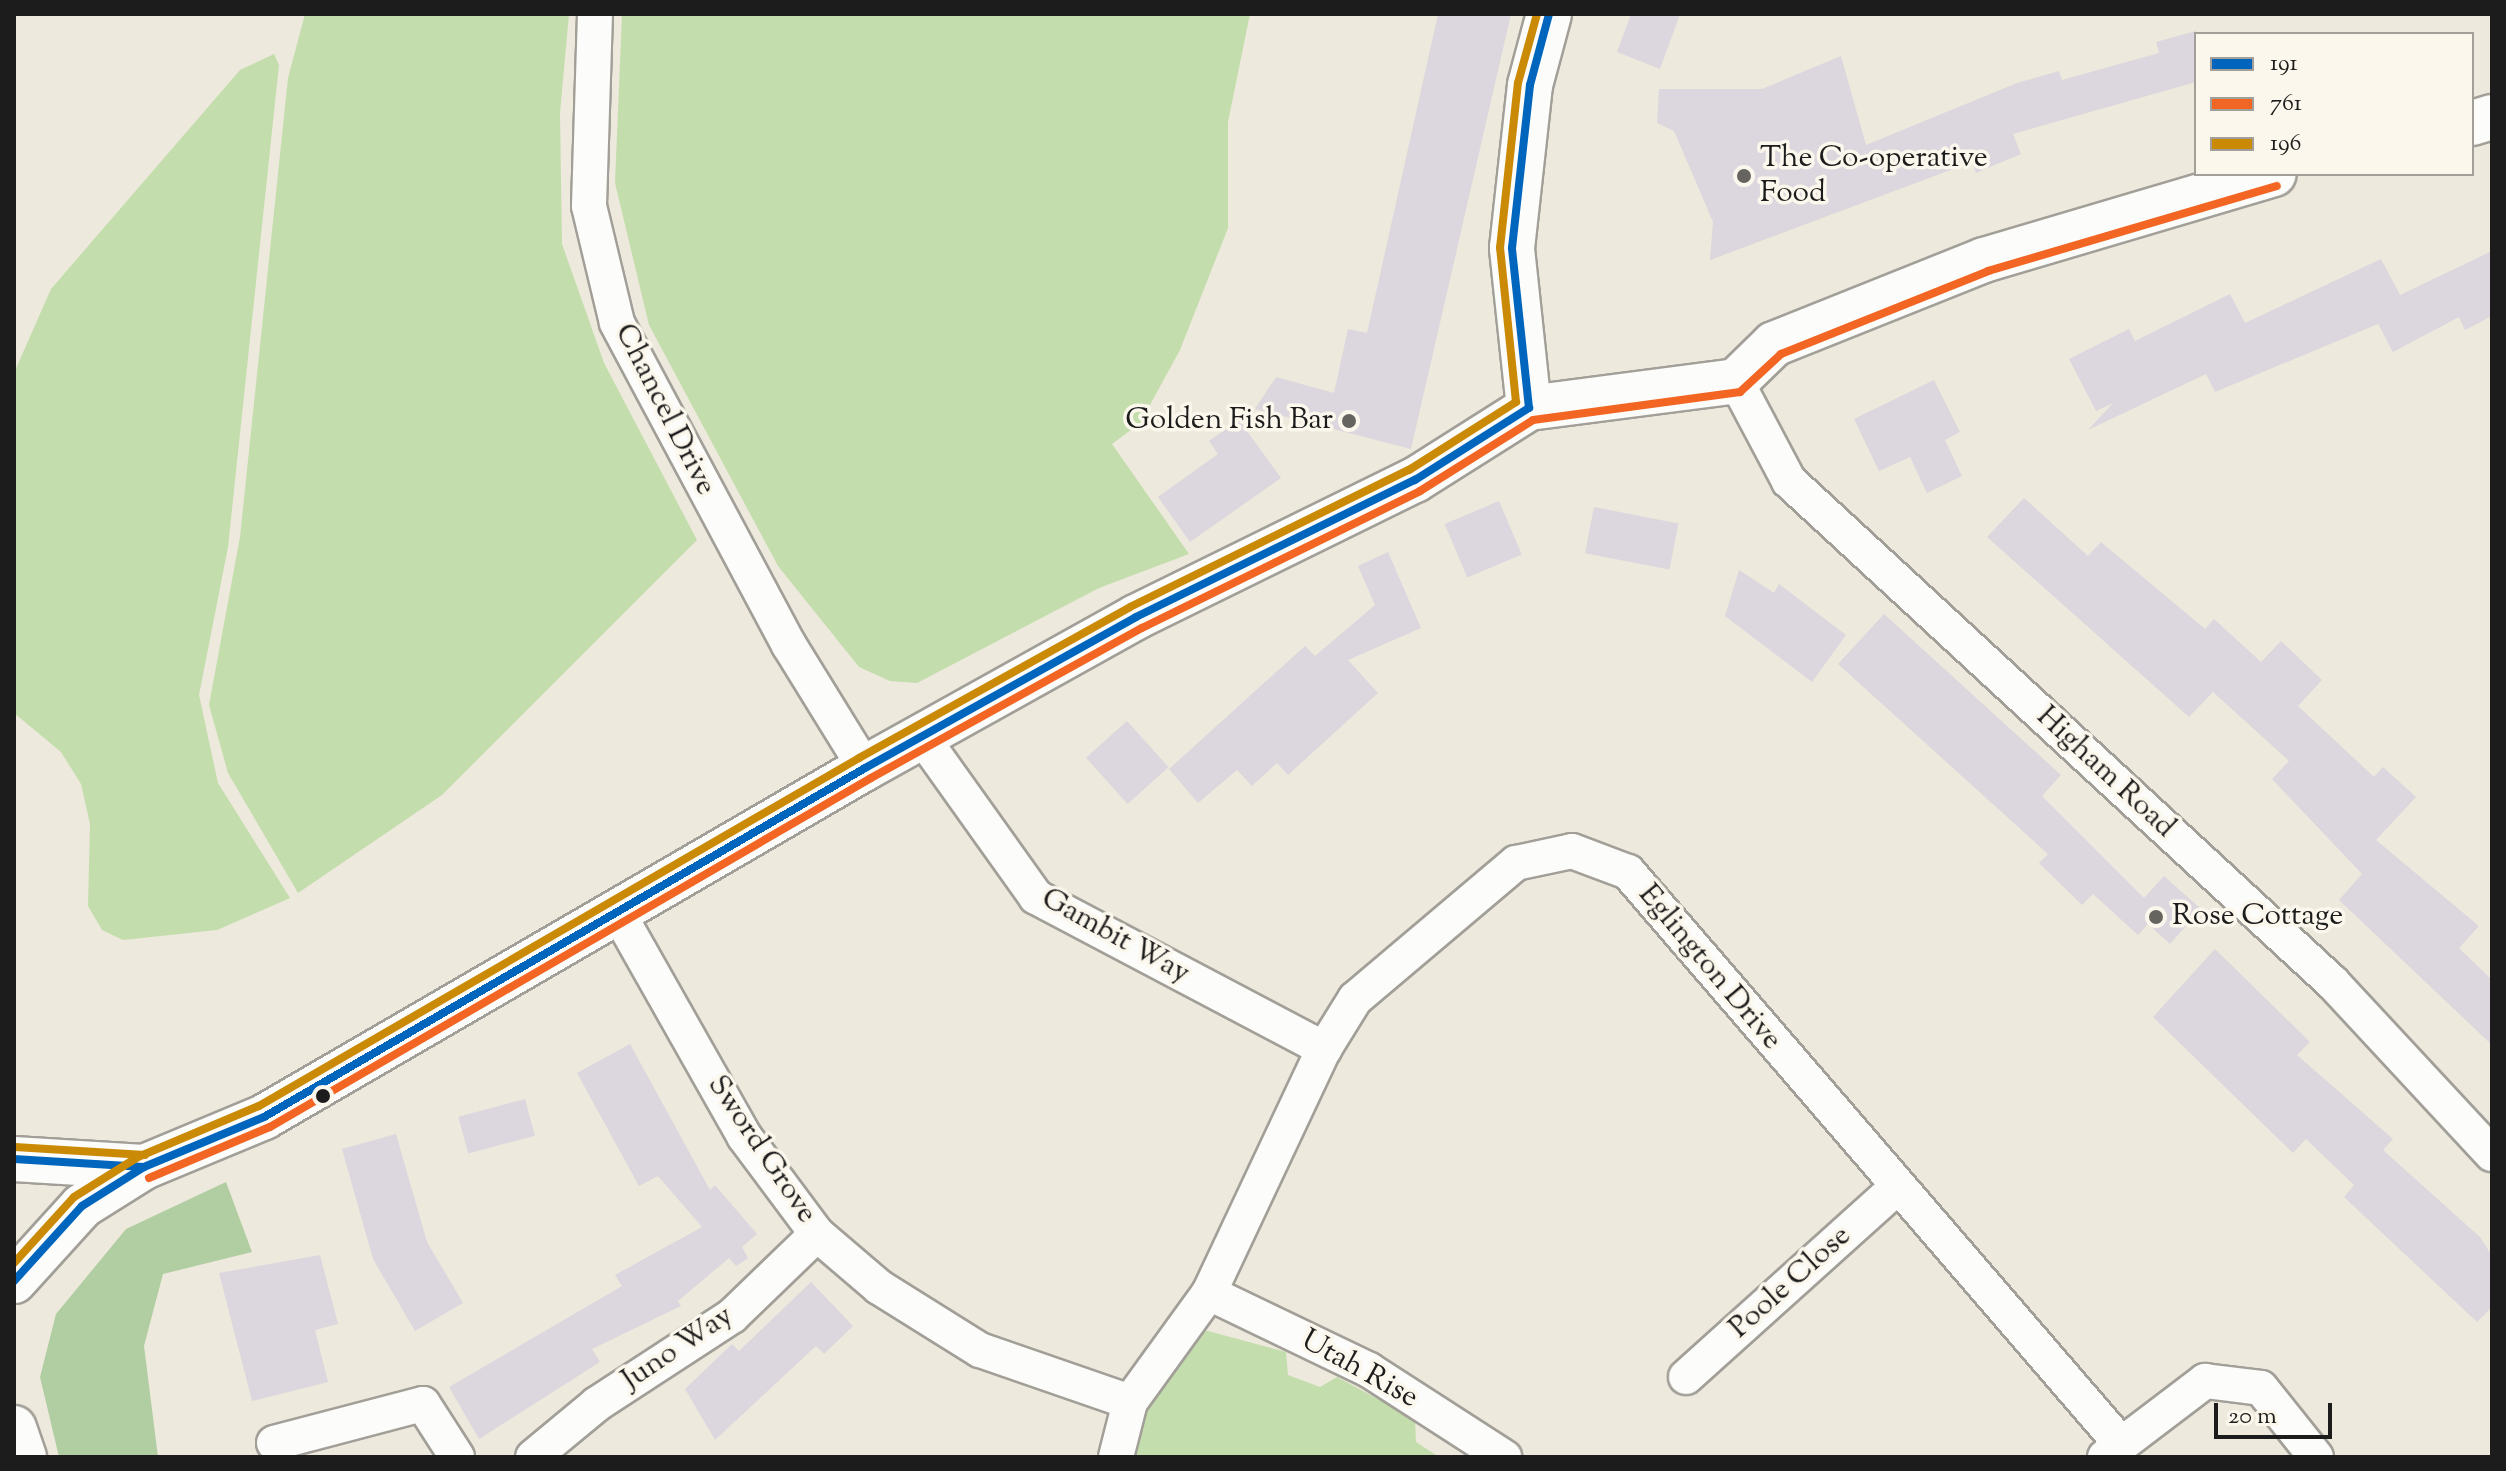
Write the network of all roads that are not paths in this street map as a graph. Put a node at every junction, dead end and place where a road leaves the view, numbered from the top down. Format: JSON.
{"nodes":[{"id":1,"x":595,"y":14,"type":"edge"},
{"id":2,"x":1549,"y":14,"type":"edge"},
{"id":3,"x":2267,"y":176,"type":"edge"},
{"id":4,"x":1736,"y":381,"type":"junction"},
{"id":5,"x":1529,"y":408,"type":"junction"},
{"id":6,"x":922,"y":737,"type":"junction"},
{"id":7,"x":865,"y":768,"type":"junction"},
{"id":8,"x":618,"y":913,"type":"junction"},
{"id":9,"x":1324,"y":1049,"type":"junction"},
{"id":10,"x":2492,"y":1154,"type":"edge"},
{"id":11,"x":14,"y":1159,"type":"edge"},
{"id":12,"x":144,"y":1167,"type":"junction"},
{"id":13,"x":1896,"y":1188,"type":"junction"},
{"id":14,"x":817,"y":1234,"type":"junction"},
{"id":15,"x":14,"y":1281,"type":"edge"},
{"id":16,"x":1209,"y":1293,"type":"junction"},
{"id":17,"x":1686,"y":1377,"type":"dead end"},
{"id":18,"x":1130,"y":1402,"type":"junction"},
{"id":19,"x":14,"y":1428,"type":"edge"},
{"id":20,"x":274,"y":1443,"type":"dead end"},
{"id":21,"x":2113,"y":1450,"type":"edge"},
{"id":22,"x":1116,"y":1456,"type":"edge"},
{"id":23,"x":24,"y":1457,"type":"edge"},
{"id":24,"x":457,"y":1457,"type":"edge"},
{"id":25,"x":533,"y":1457,"type":"edge"},
{"id":26,"x":1504,"y":1457,"type":"edge"},
{"id":27,"x":2316,"y":1457,"type":"edge"}],
"edges":[{"from":1,"to":7,"type":"street","name":"Chancel Drive"},
{"from":2,"to":5,"type":"main road"},
{"from":3,"to":4,"type":"main road"},
{"from":4,"to":5,"type":"main road"},
{"from":4,"to":10,"type":"street","name":"Higham Road"},
{"from":5,"to":6,"type":"main road"},
{"from":6,"to":7,"type":"main road"},
{"from":6,"to":9,"type":"street","name":"Gambit Way"},
{"from":7,"to":8,"type":"main road"},
{"from":8,"to":12,"type":"main road"},
{"from":8,"to":14,"type":"street","name":"Sword Grove"},
{"from":9,"to":13,"type":"street","name":"Eglington Drive"},
{"from":9,"to":16,"type":"street","name":"Eglington Drive"},
{"from":11,"to":12,"type":"main road"},
{"from":12,"to":15,"type":"main road"},
{"from":13,"to":17,"type":"street","name":"Poole Close"},
{"from":13,"to":21,"type":"street","name":"Eglington Drive"},
{"from":14,"to":18,"type":"street","name":"Sword Grove"},
{"from":14,"to":25,"type":"street","name":"Juno Way"},
{"from":16,"to":18,"type":"street","name":"Eglington Drive"},
{"from":16,"to":26,"type":"street","name":"Utah Rise"},
{"from":18,"to":22,"type":"street"},
{"from":19,"to":23,"type":"main road"},
{"from":20,"to":24,"type":"street"},
{"from":21,"to":27,"type":"street"}]}
